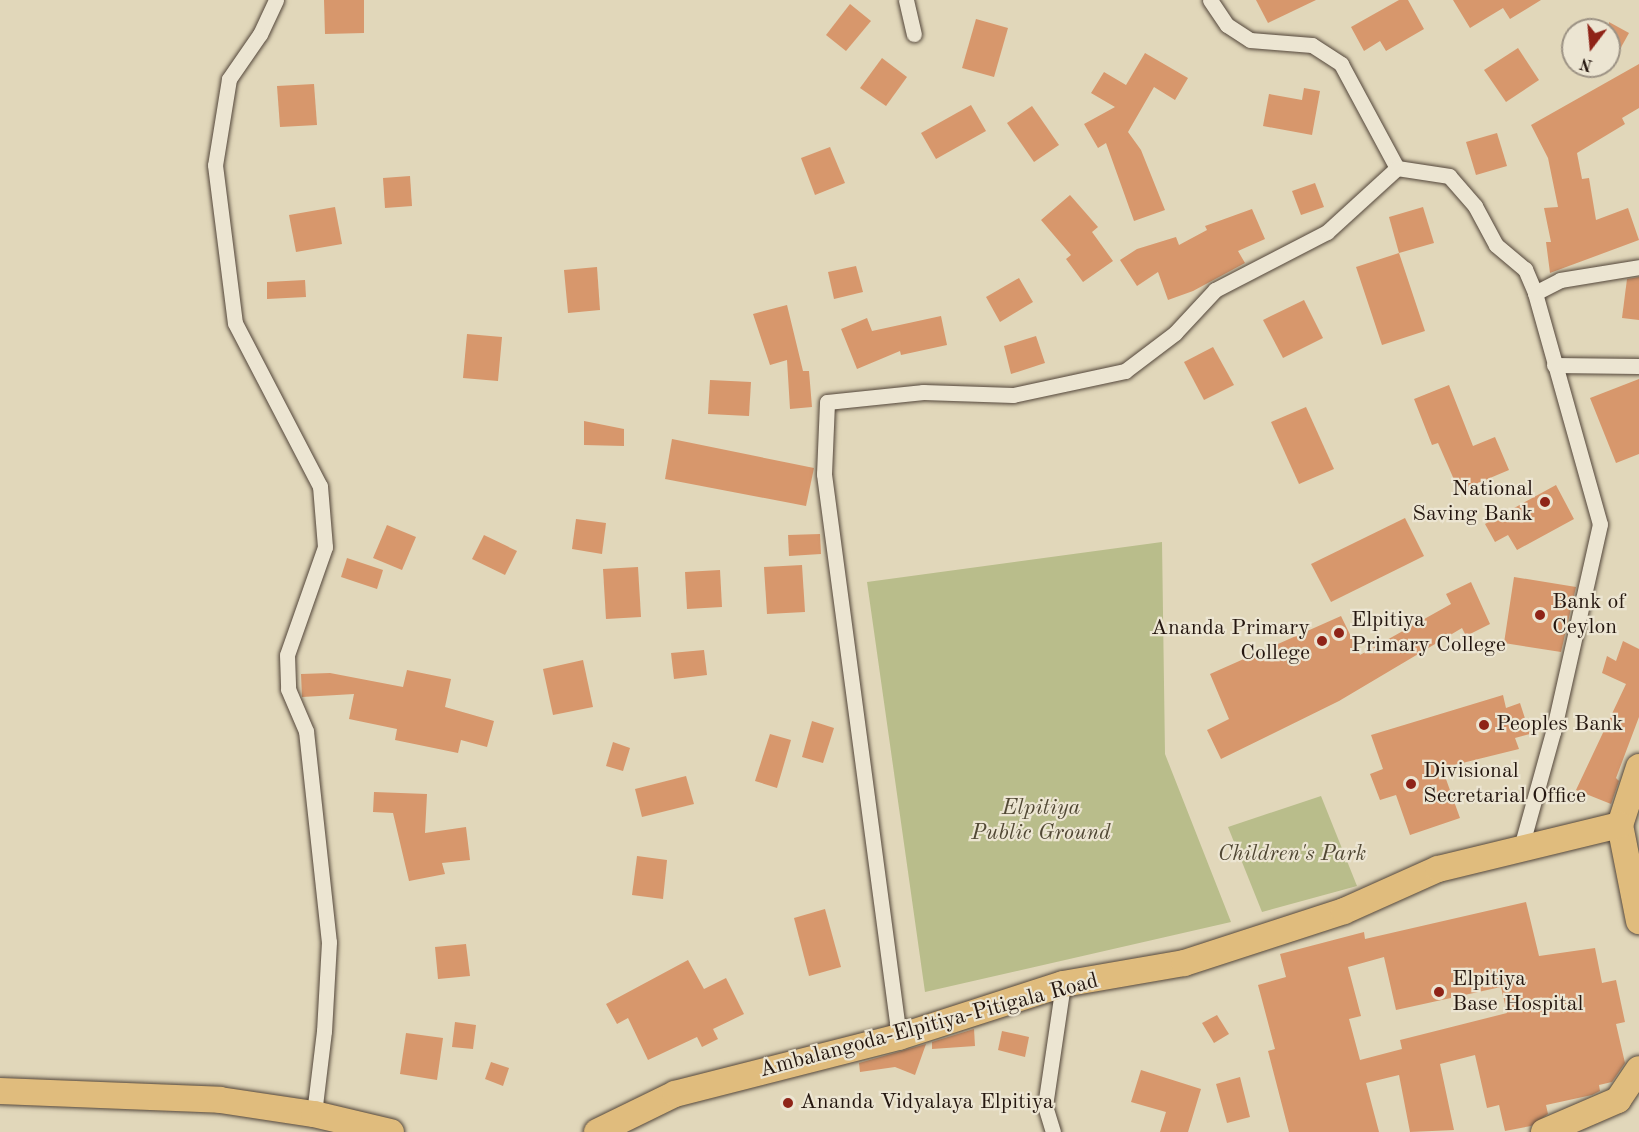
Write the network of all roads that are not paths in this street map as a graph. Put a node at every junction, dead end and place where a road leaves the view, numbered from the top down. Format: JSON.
{"nodes":[{"id":1,"x":276,"y":0,"type":"edge"},
{"id":2,"x":906,"y":0,"type":"edge"},
{"id":3,"x":1210,"y":0,"type":"edge"},
{"id":4,"x":915,"y":34,"type":"dead end"},
{"id":5,"x":1397,"y":168,"type":"junction"},
{"id":6,"x":1639,"y":267,"type":"edge"},
{"id":7,"x":1535,"y":293,"type":"junction"},
{"id":8,"x":1554,"y":365,"type":"junction"},
{"id":9,"x":1639,"y":366,"type":"edge"},
{"id":10,"x":1639,"y":767,"type":"edge"},
{"id":11,"x":1620,"y":825,"type":"junction"},
{"id":12,"x":1520,"y":851,"type":"junction"},
{"id":13,"x":1639,"y":921,"type":"edge"},
{"id":14,"x":1063,"y":984,"type":"junction"},
{"id":15,"x":899,"y":1037,"type":"junction"},
{"id":16,"x":1639,"y":1069,"type":"edge"},
{"id":17,"x":0,"y":1091,"type":"edge"},
{"id":18,"x":314,"y":1114,"type":"junction"},
{"id":19,"x":391,"y":1132,"type":"edge"},
{"id":20,"x":597,"y":1132,"type":"edge"},
{"id":21,"x":1053,"y":1132,"type":"edge"},
{"id":22,"x":1544,"y":1132,"type":"edge"}],
"edges":[{"from":1,"to":18,"type":"street"},
{"from":2,"to":4,"type":"street"},
{"from":3,"to":5,"type":"street"},
{"from":5,"to":7,"type":"street"},
{"from":5,"to":15,"type":"street"},
{"from":6,"to":7,"type":"street"},
{"from":7,"to":8,"type":"street"},
{"from":8,"to":9,"type":"street"},
{"from":8,"to":12,"type":"street"},
{"from":10,"to":11,"type":"main road"},
{"from":11,"to":12,"type":"main road","name":"Ambalangoda-Elpitiya-Pitigala Road"},
{"from":11,"to":13,"type":"main road"},
{"from":12,"to":14,"type":"main road","name":"Ambalangoda-Elpitiya-Pitigala Road"},
{"from":14,"to":15,"type":"main road","name":"Ambalangoda-Elpitiya-Pitigala Road"},
{"from":14,"to":21,"type":"street"},
{"from":15,"to":20,"type":"main road","name":"Ambalangoda-Elpitiya-Pitigala Road"},
{"from":16,"to":22,"type":"main road"},
{"from":17,"to":18,"type":"main road"},
{"from":18,"to":19,"type":"main road"}]}
